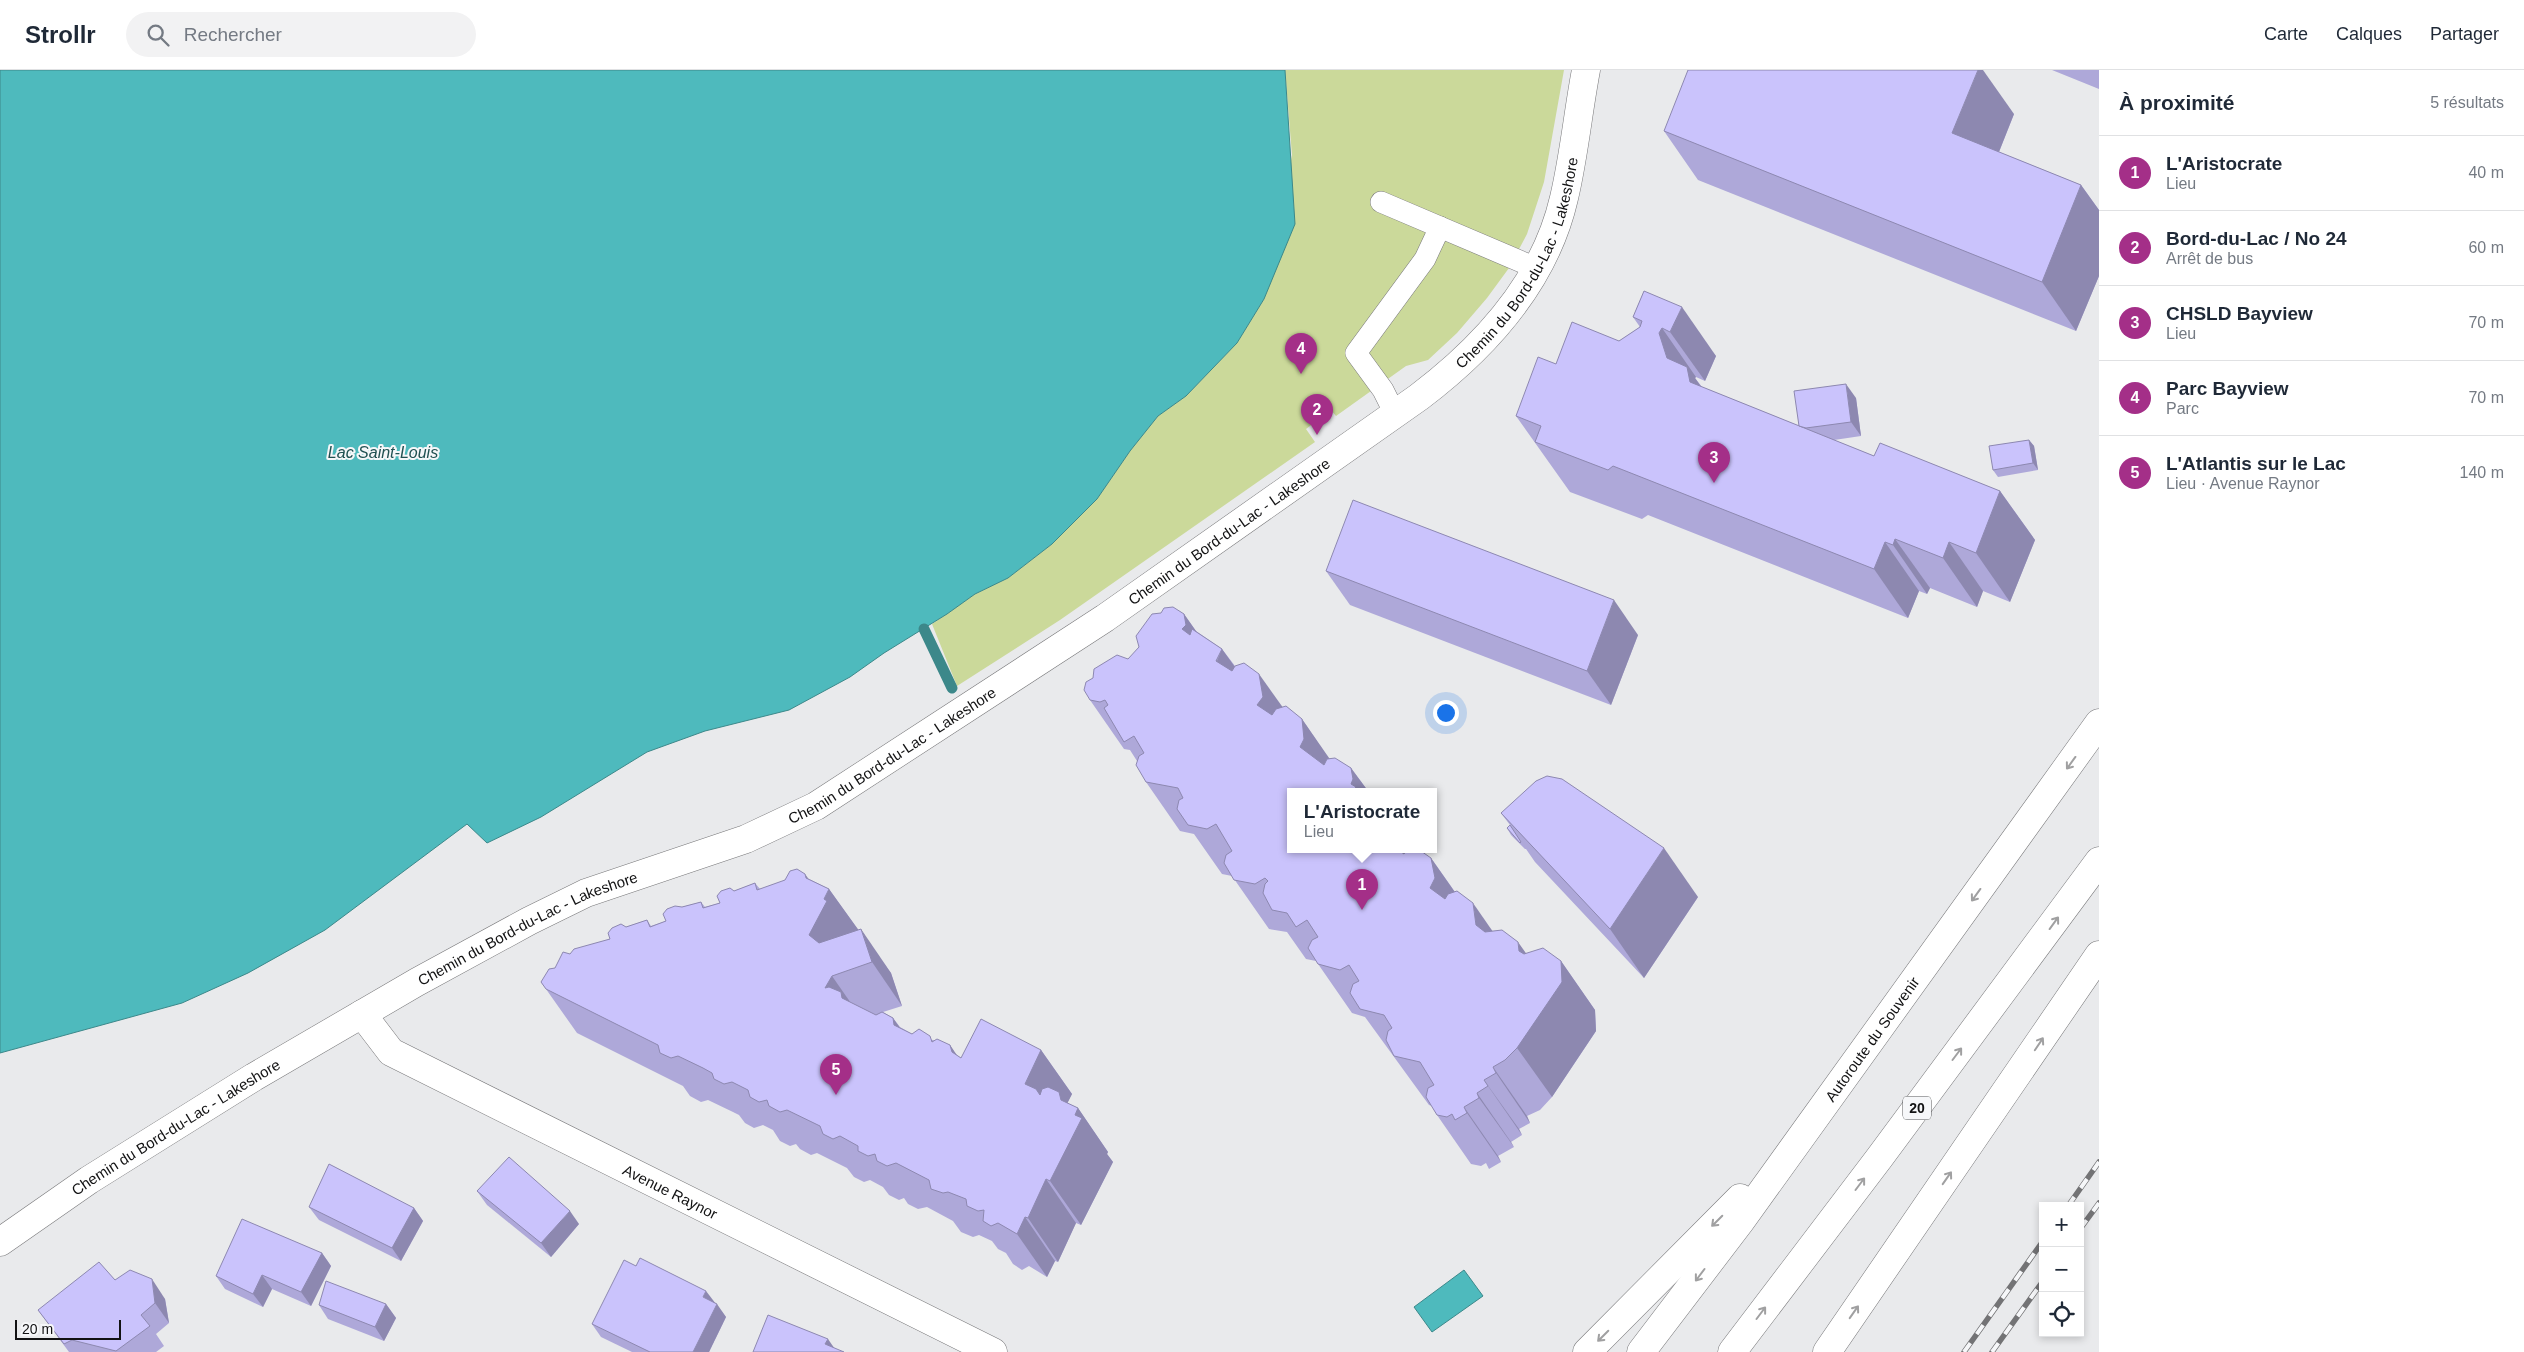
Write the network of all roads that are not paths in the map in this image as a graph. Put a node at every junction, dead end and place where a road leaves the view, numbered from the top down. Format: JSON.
{"nodes":[{"id":1,"x":1586,"y":70,"type":"edge"},
{"id":2,"x":1381,"y":202,"type":"dead end"},
{"id":3,"x":1440,"y":227,"type":"junction"},
{"id":4,"x":1536,"y":268,"type":"junction"},
{"id":5,"x":1395,"y":414,"type":"junction"},
{"id":6,"x":2099,"y":723,"type":"edge"},
{"id":7,"x":2099,"y":861,"type":"edge"},
{"id":8,"x":2099,"y":955,"type":"edge"},
{"id":9,"x":362,"y":1014,"type":"junction"},
{"id":10,"x":1801,"y":1137,"type":"junction"},
{"id":11,"x":0,"y":1242,"type":"edge"},
{"id":12,"x":993,"y":1352,"type":"edge"},
{"id":13,"x":1587,"y":1352,"type":"edge"},
{"id":14,"x":1642,"y":1352,"type":"edge"},
{"id":15,"x":1732,"y":1352,"type":"edge"},
{"id":16,"x":1827,"y":1352,"type":"edge"}],
"edges":[{"from":1,"to":4,"type":"main road","name":"Chemin du Bord-du-Lac - Lakeshore"},
{"from":2,"to":3,"type":"lane"},
{"from":3,"to":4,"type":"lane"},
{"from":3,"to":5,"type":"lane"},
{"from":4,"to":5,"type":"main road","name":"Chemin du Bord-du-Lac - Lakeshore"},
{"from":5,"to":9,"type":"main road","name":"Chemin du Bord-du-Lac - Lakeshore"},
{"from":6,"to":10,"type":"main road","name":"Autoroute du Souvenir","one_way":true},
{"from":15,"to":7,"type":"main road","number":"20","one_way":true},
{"from":16,"to":8,"type":"main road","one_way":true},
{"from":9,"to":11,"type":"main road","name":"Chemin du Bord-du-Lac - Lakeshore"},
{"from":9,"to":12,"type":"main road","name":"Avenue Raynor"},
{"from":10,"to":13,"type":"main road","one_way":true},
{"from":10,"to":14,"type":"main road","name":"Autoroute du Souvenir","one_way":true}]}
